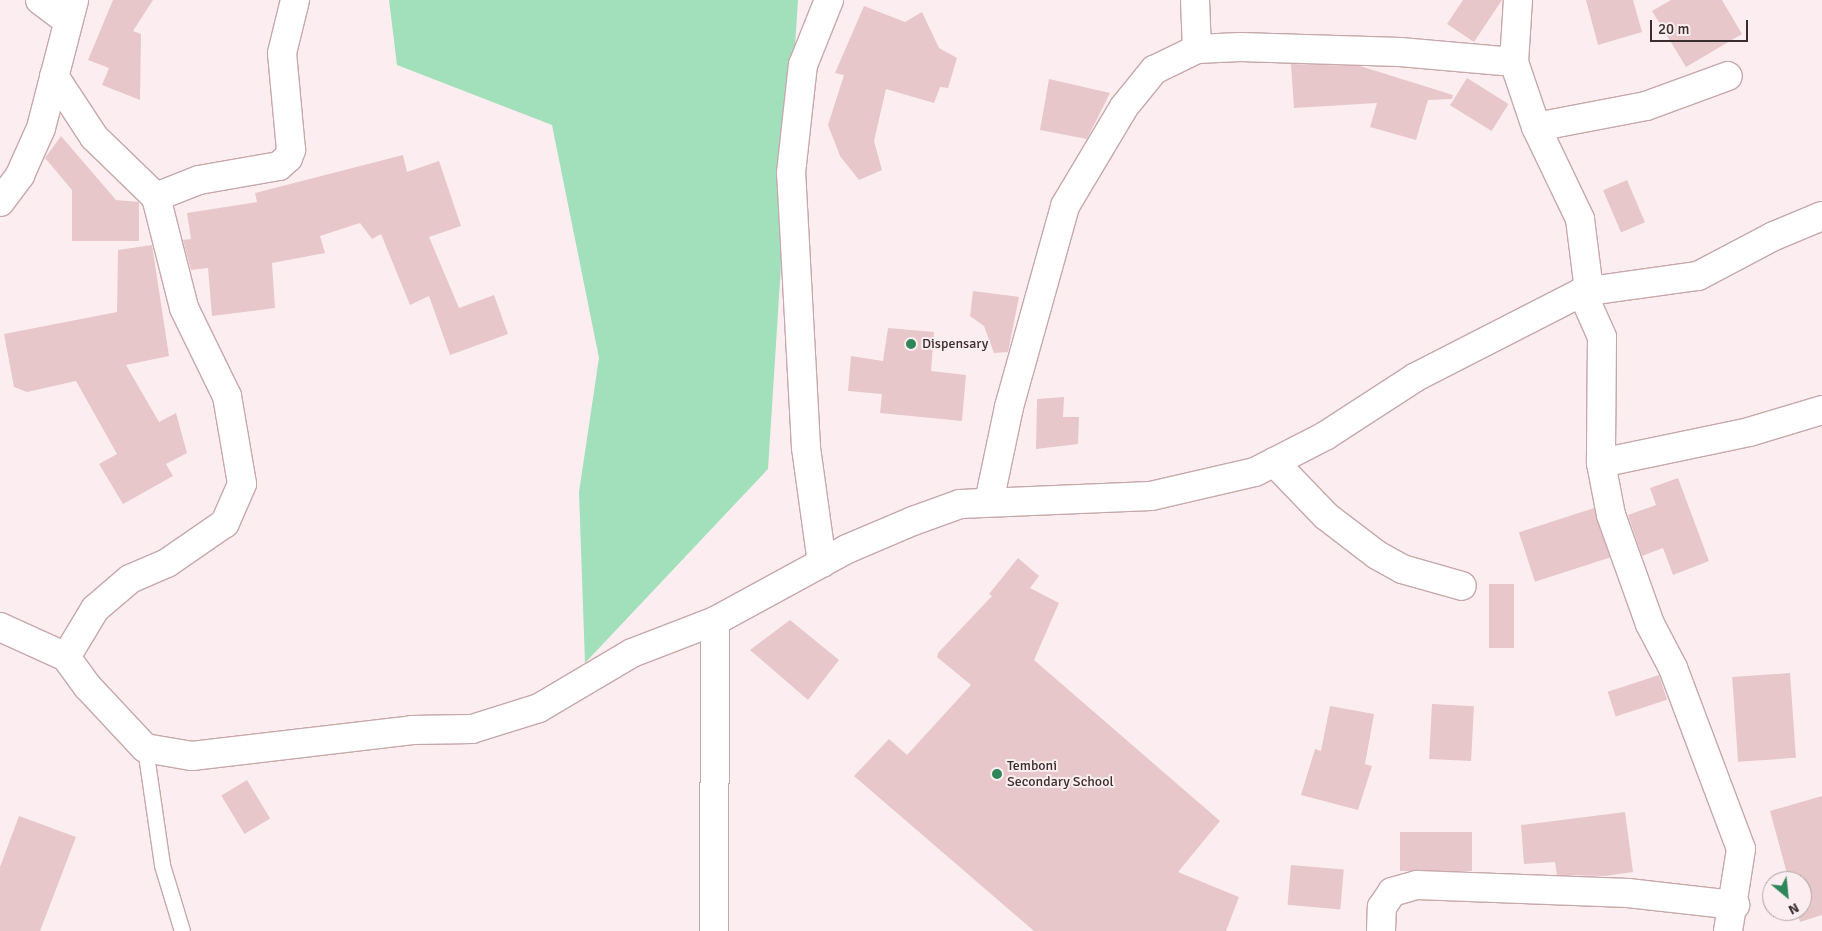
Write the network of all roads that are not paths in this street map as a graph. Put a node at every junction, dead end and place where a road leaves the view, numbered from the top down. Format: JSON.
{"nodes":[{"id":1,"x":40,"y":0,"type":"edge"},
{"id":2,"x":294,"y":0,"type":"edge"},
{"id":3,"x":829,"y":0,"type":"edge"},
{"id":4,"x":1195,"y":0,"type":"edge"},
{"id":5,"x":1518,"y":0,"type":"edge"},
{"id":6,"x":70,"y":10,"type":"edge"},
{"id":7,"x":1197,"y":49,"type":"junction"},
{"id":8,"x":1514,"y":62,"type":"junction"},
{"id":9,"x":54,"y":76,"type":"junction"},
{"id":10,"x":1728,"y":76,"type":"dead end"},
{"id":11,"x":1536,"y":128,"type":"junction"},
{"id":12,"x":156,"y":198,"type":"junction"},
{"id":13,"x":0,"y":202,"type":"edge"},
{"id":14,"x":1822,"y":216,"type":"edge"},
{"id":15,"x":1586,"y":291,"type":"junction"},
{"id":16,"x":1822,"y":410,"type":"edge"},
{"id":17,"x":1274,"y":462,"type":"junction"},
{"id":18,"x":1601,"y":463,"type":"junction"},
{"id":19,"x":989,"y":502,"type":"junction"},
{"id":20,"x":822,"y":563,"type":"junction"},
{"id":21,"x":1462,"y":586,"type":"dead end"},
{"id":22,"x":715,"y":621,"type":"junction"},
{"id":23,"x":0,"y":626,"type":"edge"},
{"id":24,"x":66,"y":657,"type":"junction"},
{"id":25,"x":145,"y":748,"type":"junction"},
{"id":26,"x":1734,"y":905,"type":"junction"},
{"id":27,"x":182,"y":931,"type":"edge"},
{"id":28,"x":714,"y":931,"type":"edge"},
{"id":29,"x":1381,"y":931,"type":"edge"},
{"id":30,"x":1728,"y":931,"type":"edge"}],
"edges":[{"from":1,"to":6,"type":"street"},
{"from":2,"to":12,"type":"street"},
{"from":3,"to":20,"type":"street"},
{"from":4,"to":7,"type":"street"},
{"from":5,"to":8,"type":"street"},
{"from":6,"to":9,"type":"street"},
{"from":7,"to":8,"type":"street"},
{"from":7,"to":19,"type":"street"},
{"from":8,"to":11,"type":"street"},
{"from":9,"to":12,"type":"street"},
{"from":9,"to":13,"type":"street"},
{"from":10,"to":11,"type":"street"},
{"from":11,"to":15,"type":"street"},
{"from":12,"to":24,"type":"street"},
{"from":14,"to":15,"type":"street"},
{"from":15,"to":17,"type":"street"},
{"from":15,"to":18,"type":"street"},
{"from":16,"to":18,"type":"street"},
{"from":17,"to":19,"type":"street"},
{"from":17,"to":21,"type":"street"},
{"from":18,"to":26,"type":"street"},
{"from":19,"to":20,"type":"street"},
{"from":20,"to":22,"type":"street"},
{"from":22,"to":25,"type":"street"},
{"from":22,"to":28,"type":"street"},
{"from":23,"to":24,"type":"street"},
{"from":24,"to":25,"type":"street"},
{"from":25,"to":27,"type":"lane"},
{"from":26,"to":29,"type":"street"},
{"from":26,"to":30,"type":"street"}]}
